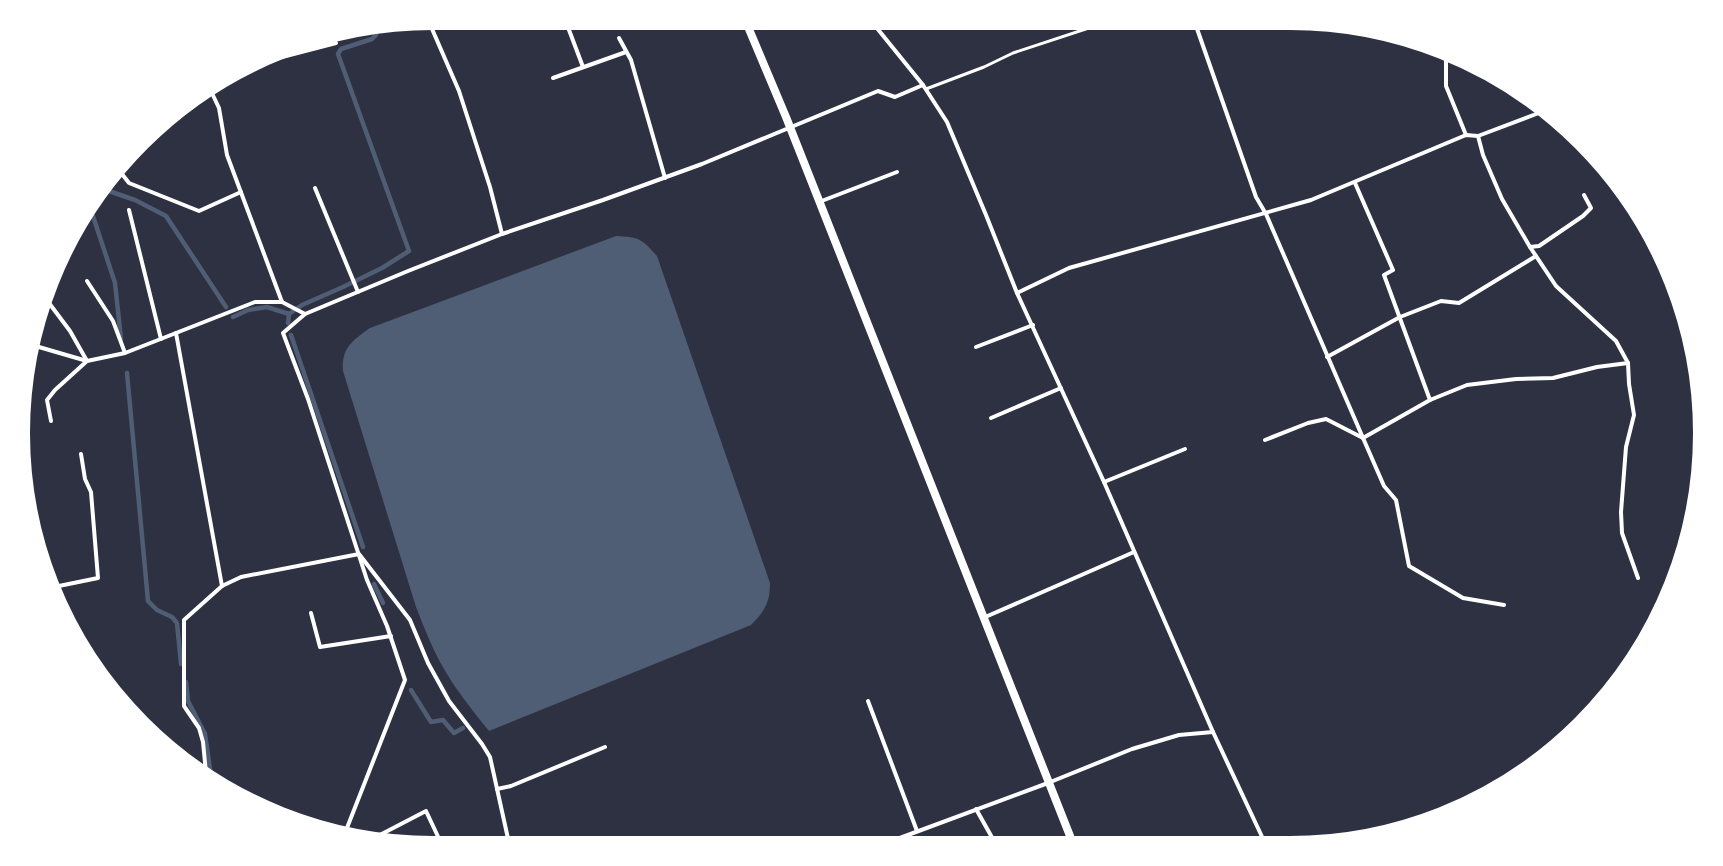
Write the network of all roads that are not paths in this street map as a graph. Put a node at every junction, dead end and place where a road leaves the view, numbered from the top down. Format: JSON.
{"nodes":[{"id":1,"x":432,"y":29,"type":"edge"},
{"id":2,"x":569,"y":29,"type":"edge"},
{"id":3,"x":749,"y":29,"type":"edge"},
{"id":4,"x":878,"y":29,"type":"edge"},
{"id":5,"x":1086,"y":29,"type":"edge"},
{"id":6,"x":1197,"y":29,"type":"edge"},
{"id":7,"x":620,"y":38,"type":"dead end"},
{"id":8,"x":336,"y":43,"type":"dead end"},
{"id":9,"x":626,"y":52,"type":"junction"},
{"id":10,"x":292,"y":54,"type":"edge"},
{"id":11,"x":1446,"y":60,"type":"edge"},
{"id":12,"x":583,"y":68,"type":"junction"},
{"id":13,"x":553,"y":78,"type":"dead end"},
{"id":14,"x":923,"y":85,"type":"junction"},
{"id":15,"x":926,"y":89,"type":"junction"},
{"id":16,"x":213,"y":95,"type":"edge"},
{"id":17,"x":1538,"y":113,"type":"edge"},
{"id":18,"x":790,"y":127,"type":"junction"},
{"id":19,"x":1466,"y":135,"type":"junction"},
{"id":20,"x":1478,"y":136,"type":"junction"},
{"id":21,"x":897,"y":172,"type":"dead end"},
{"id":22,"x":122,"y":175,"type":"edge"},
{"id":23,"x":665,"y":178,"type":"junction"},
{"id":24,"x":1355,"y":183,"type":"junction"},
{"id":25,"x":315,"y":188,"type":"dead end"},
{"id":26,"x":241,"y":192,"type":"junction"},
{"id":27,"x":1584,"y":195,"type":"dead end"},
{"id":28,"x":819,"y":202,"type":"junction"},
{"id":29,"x":129,"y":210,"type":"dead end"},
{"id":30,"x":1266,"y":214,"type":"junction"},
{"id":31,"x":502,"y":234,"type":"junction"},
{"id":32,"x":1530,"y":247,"type":"junction"},
{"id":33,"x":1536,"y":256,"type":"junction"},
{"id":34,"x":87,"y":281,"type":"dead end"},
{"id":35,"x":358,"y":292,"type":"junction"},
{"id":36,"x":1017,"y":293,"type":"junction"},
{"id":37,"x":282,"y":302,"type":"junction"},
{"id":38,"x":50,"y":304,"type":"edge"},
{"id":39,"x":305,"y":314,"type":"junction"},
{"id":40,"x":1400,"y":318,"type":"junction"},
{"id":41,"x":1033,"y":325,"type":"junction"},
{"id":42,"x":176,"y":333,"type":"junction"},
{"id":43,"x":161,"y":339,"type":"junction"},
{"id":44,"x":39,"y":347,"type":"edge"},
{"id":45,"x":976,"y":347,"type":"dead end"},
{"id":46,"x":125,"y":353,"type":"junction"},
{"id":47,"x":1327,"y":357,"type":"junction"},
{"id":48,"x":87,"y":360,"type":"junction"},
{"id":49,"x":1628,"y":363,"type":"junction"},
{"id":50,"x":1061,"y":388,"type":"junction"},
{"id":51,"x":1430,"y":400,"type":"junction"},
{"id":52,"x":991,"y":418,"type":"dead end"},
{"id":53,"x":51,"y":421,"type":"dead end"},
{"id":54,"x":1363,"y":438,"type":"junction"},
{"id":55,"x":1265,"y":440,"type":"dead end"},
{"id":56,"x":1185,"y":449,"type":"dead end"},
{"id":57,"x":82,"y":454,"type":"dead end"},
{"id":58,"x":1104,"y":482,"type":"junction"},
{"id":59,"x":1134,"y":552,"type":"junction"},
{"id":60,"x":359,"y":554,"type":"junction"},
{"id":61,"x":1638,"y":578,"type":"dead end"},
{"id":62,"x":59,"y":586,"type":"edge"},
{"id":63,"x":222,"y":586,"type":"junction"},
{"id":64,"x":1504,"y":606,"type":"dead end"},
{"id":65,"x":311,"y":613,"type":"dead end"},
{"id":66,"x":983,"y":618,"type":"junction"},
{"id":67,"x":390,"y":636,"type":"junction"},
{"id":68,"x":868,"y":701,"type":"dead end"},
{"id":69,"x":1213,"y":732,"type":"junction"},
{"id":70,"x":605,"y":747,"type":"dead end"},
{"id":71,"x":205,"y":767,"type":"edge"},
{"id":72,"x":1048,"y":783,"type":"junction"},
{"id":73,"x":497,"y":789,"type":"junction"},
{"id":74,"x":976,"y":809,"type":"junction"},
{"id":75,"x":347,"y":827,"type":"edge"},
{"id":76,"x":917,"y":832,"type":"junction"},
{"id":77,"x":381,"y":834,"type":"edge"},
{"id":78,"x":438,"y":837,"type":"edge"},
{"id":79,"x":508,"y":837,"type":"edge"},
{"id":80,"x":903,"y":837,"type":"edge"},
{"id":81,"x":991,"y":837,"type":"edge"},
{"id":82,"x":1070,"y":837,"type":"edge"},
{"id":83,"x":1262,"y":837,"type":"edge"}],
"edges":[{"from":1,"to":31,"type":"street"},
{"from":2,"to":12,"type":"street"},
{"from":3,"to":18,"type":"main road"},
{"from":4,"to":14,"type":"street"},
{"from":5,"to":15,"type":"lane"},
{"from":6,"to":30,"type":"street"},
{"from":7,"to":9,"type":"street"},
{"from":8,"to":10,"type":"street"},
{"from":9,"to":12,"type":"street"},
{"from":9,"to":23,"type":"street"},
{"from":11,"to":19,"type":"street"},
{"from":12,"to":13,"type":"street"},
{"from":14,"to":15,"type":"street"},
{"from":14,"to":18,"type":"street"},
{"from":15,"to":36,"type":"street"},
{"from":16,"to":26,"type":"street"},
{"from":17,"to":20,"type":"street"},
{"from":18,"to":23,"type":"street"},
{"from":18,"to":28,"type":"main road"},
{"from":19,"to":20,"type":"street"},
{"from":19,"to":24,"type":"street"},
{"from":20,"to":32,"type":"street"},
{"from":21,"to":28,"type":"street"},
{"from":22,"to":26,"type":"street"},
{"from":23,"to":31,"type":"street"},
{"from":24,"to":30,"type":"street"},
{"from":24,"to":40,"type":"street"},
{"from":25,"to":35,"type":"street"},
{"from":26,"to":37,"type":"street"},
{"from":27,"to":32,"type":"street"},
{"from":28,"to":66,"type":"main road"},
{"from":29,"to":43,"type":"street"},
{"from":30,"to":36,"type":"street"},
{"from":30,"to":47,"type":"street"},
{"from":31,"to":35,"type":"street"},
{"from":32,"to":33,"type":"street"},
{"from":33,"to":40,"type":"street"},
{"from":33,"to":49,"type":"street"},
{"from":34,"to":46,"type":"street"},
{"from":35,"to":39,"type":"street"},
{"from":36,"to":41,"type":"street"},
{"from":37,"to":39,"type":"street"},
{"from":37,"to":42,"type":"street"},
{"from":38,"to":48,"type":"street"},
{"from":39,"to":60,"type":"street"},
{"from":40,"to":47,"type":"street"},
{"from":40,"to":51,"type":"street"},
{"from":41,"to":45,"type":"street"},
{"from":41,"to":50,"type":"street"},
{"from":42,"to":43,"type":"street"},
{"from":42,"to":63,"type":"street"},
{"from":43,"to":46,"type":"street"},
{"from":44,"to":48,"type":"street"},
{"from":46,"to":48,"type":"street"},
{"from":47,"to":54,"type":"street"},
{"from":48,"to":53,"type":"street"},
{"from":49,"to":51,"type":"street"},
{"from":49,"to":61,"type":"street"},
{"from":50,"to":52,"type":"street"},
{"from":50,"to":58,"type":"street"},
{"from":51,"to":54,"type":"street"},
{"from":54,"to":55,"type":"street"},
{"from":54,"to":64,"type":"street"},
{"from":56,"to":58,"type":"street"},
{"from":57,"to":62,"type":"street"},
{"from":58,"to":59,"type":"street"},
{"from":59,"to":66,"type":"street"},
{"from":59,"to":69,"type":"street"},
{"from":60,"to":63,"type":"street"},
{"from":60,"to":67,"type":"street"},
{"from":60,"to":73,"type":"street"},
{"from":63,"to":71,"type":"street"},
{"from":65,"to":67,"type":"street"},
{"from":66,"to":72,"type":"main road"},
{"from":67,"to":75,"type":"street"},
{"from":68,"to":76,"type":"street"},
{"from":69,"to":72,"type":"street"},
{"from":69,"to":83,"type":"street"},
{"from":70,"to":73,"type":"street"},
{"from":72,"to":74,"type":"street"},
{"from":72,"to":82,"type":"main road"},
{"from":73,"to":79,"type":"street"},
{"from":74,"to":76,"type":"street"},
{"from":74,"to":81,"type":"street"},
{"from":76,"to":80,"type":"street"},
{"from":77,"to":78,"type":"street"}]}
